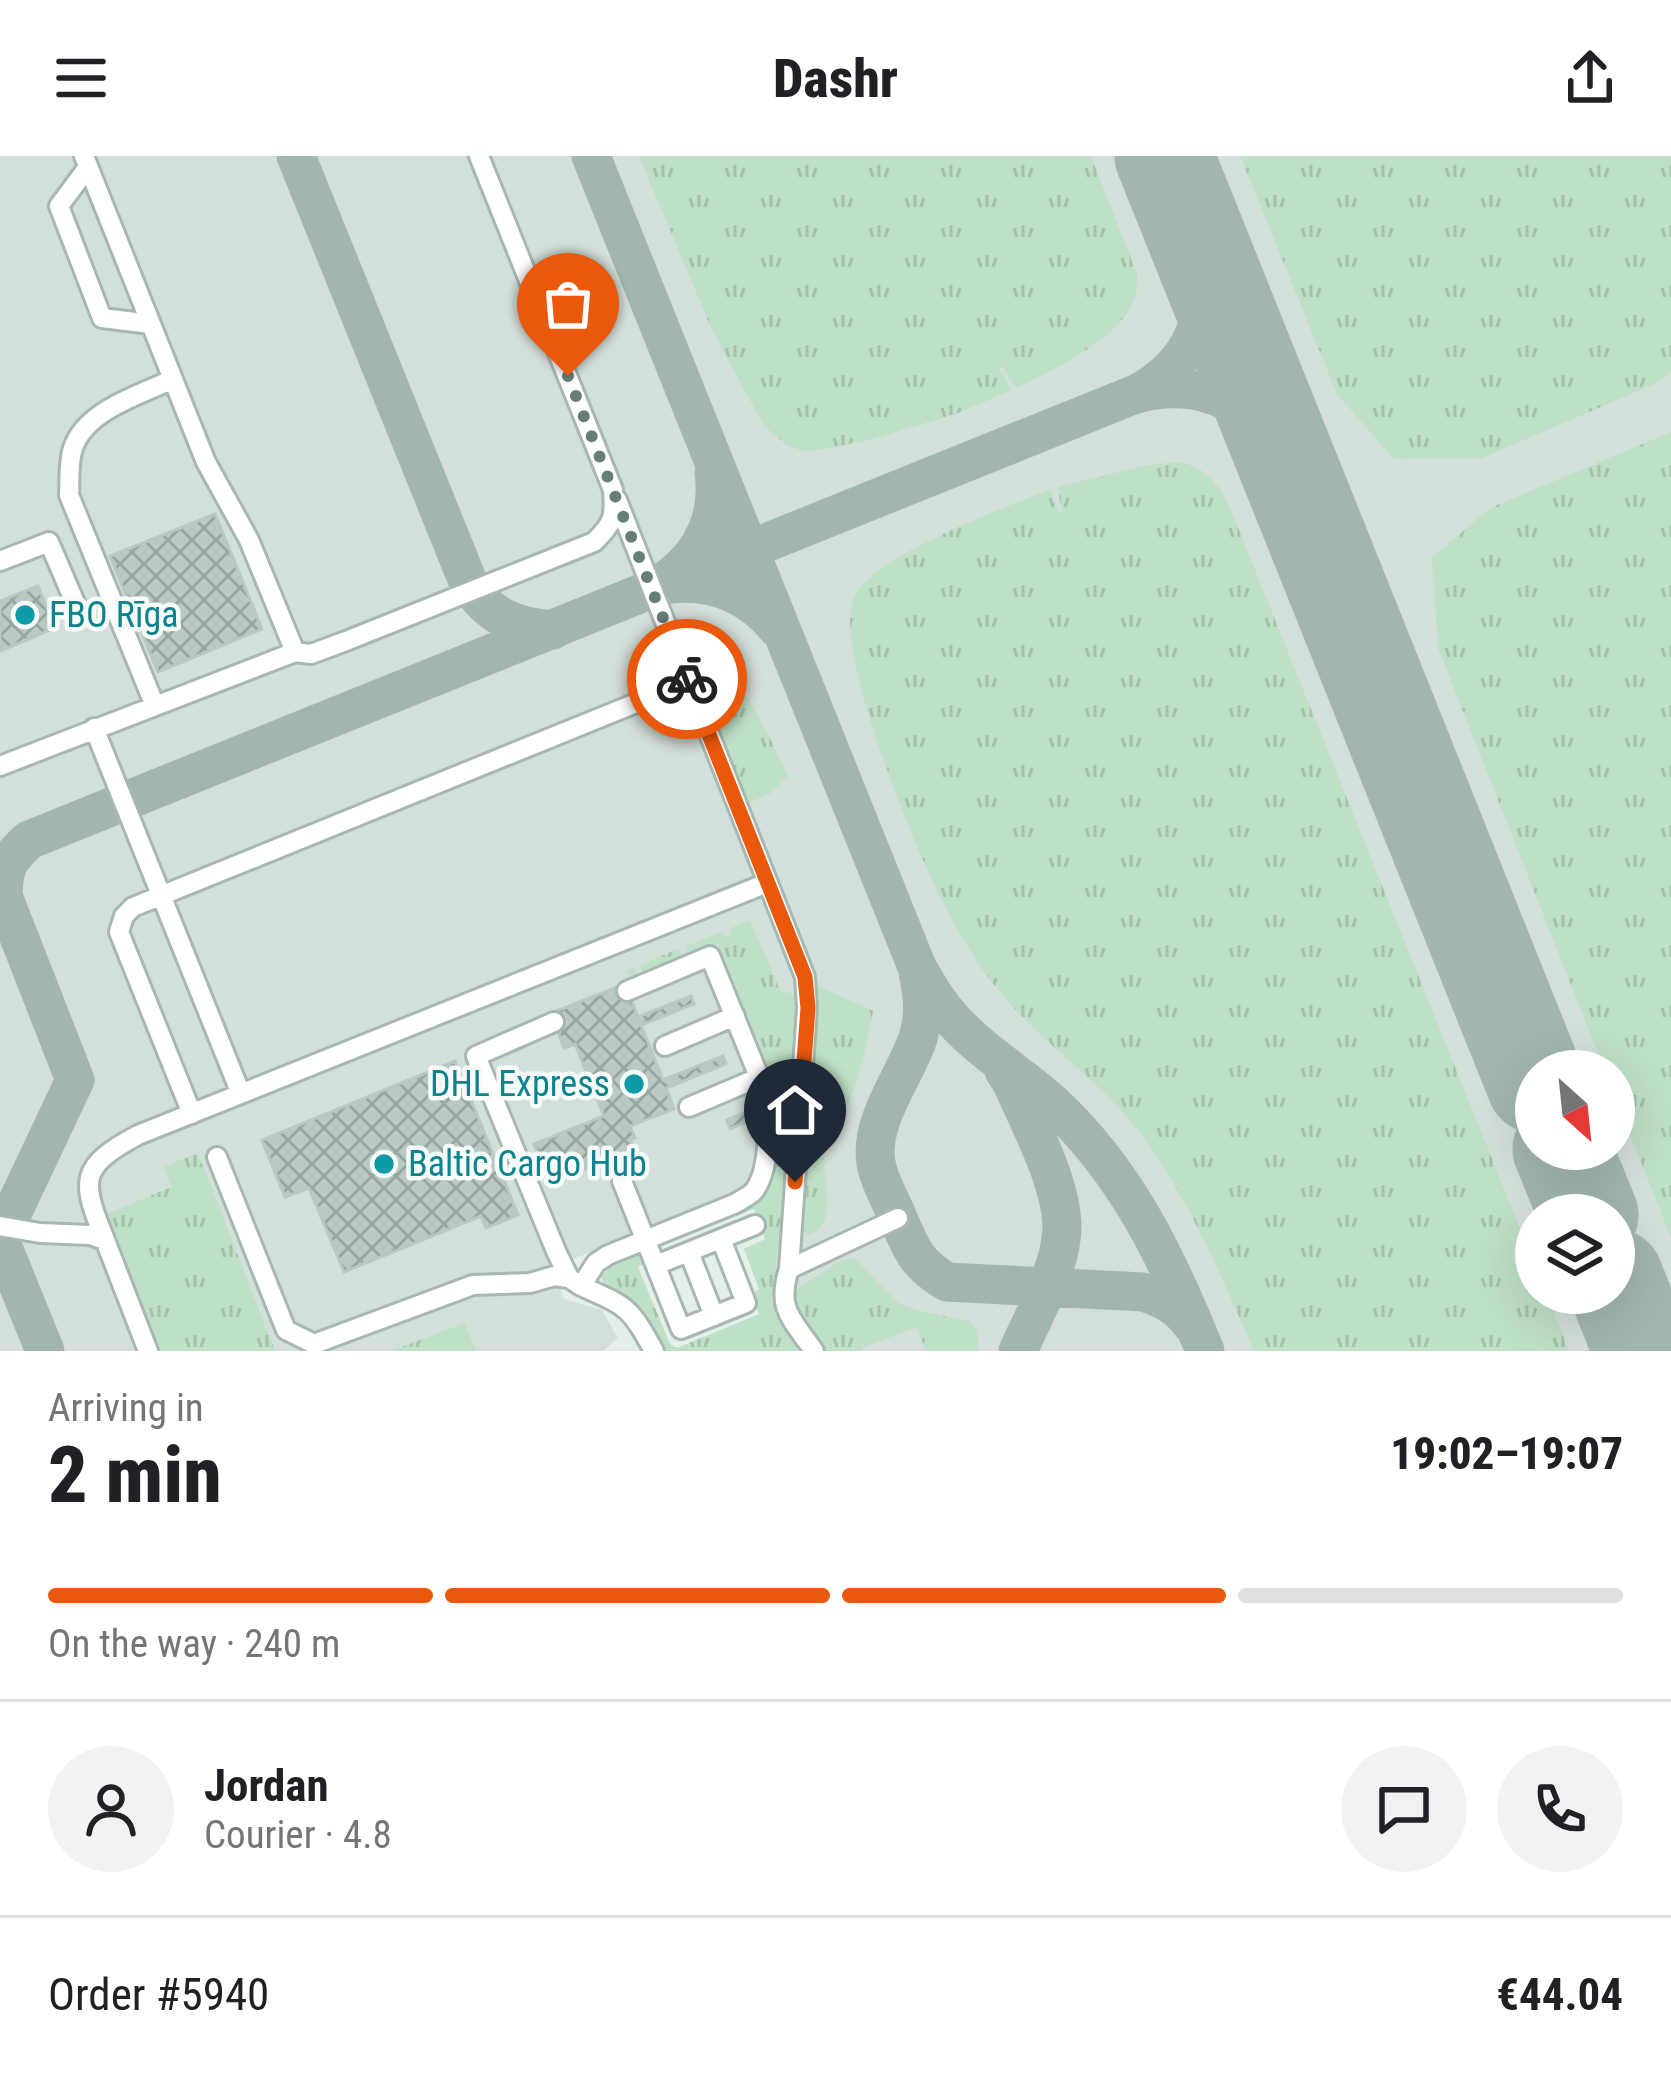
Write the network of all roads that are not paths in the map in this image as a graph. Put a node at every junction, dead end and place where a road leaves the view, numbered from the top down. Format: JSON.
{"nodes":[{"id":1,"x":479,"y":156,"type":"edge"},
{"id":2,"x":86,"y":161,"type":"edge"},
{"id":3,"x":151,"y":324,"type":"junction"},
{"id":4,"x":173,"y":379,"type":"junction"},
{"id":5,"x":613,"y":490,"type":"junction"},
{"id":6,"x":0,"y":561,"type":"edge"},
{"id":7,"x":79,"y":612,"type":"dead end"},
{"id":8,"x":295,"y":652,"type":"junction"},
{"id":9,"x":688,"y":682,"type":"junction"},
{"id":10,"x":155,"y":706,"type":"junction"},
{"id":11,"x":94,"y":728,"type":"junction"},
{"id":12,"x":0,"y":766,"type":"edge"},
{"id":13,"x":767,"y":883,"type":"junction"},
{"id":14,"x":160,"y":895,"type":"junction"},
{"id":15,"x":627,"y":991,"type":"dead end"},
{"id":16,"x":735,"y":1016,"type":"junction"},
{"id":17,"x":554,"y":1022,"type":"dead end"},
{"id":18,"x":665,"y":1046,"type":"dead end"},
{"id":19,"x":760,"y":1078,"type":"junction"},
{"id":20,"x":241,"y":1094,"type":"junction"},
{"id":21,"x":689,"y":1108,"type":"dead end"},
{"id":22,"x":192,"y":1114,"type":"junction"},
{"id":23,"x":217,"y":1156,"type":"dead end"},
{"id":24,"x":622,"y":1180,"type":"dead end"},
{"id":25,"x":898,"y":1218,"type":"dead end"},
{"id":26,"x":755,"y":1225,"type":"dead end"},
{"id":27,"x":0,"y":1226,"type":"edge"},
{"id":28,"x":721,"y":1239,"type":"junction"},
{"id":29,"x":105,"y":1240,"type":"junction"},
{"id":30,"x":646,"y":1240,"type":"junction"},
{"id":31,"x":689,"y":1252,"type":"junction"},
{"id":32,"x":656,"y":1265,"type":"junction"},
{"id":33,"x":789,"y":1269,"type":"junction"},
{"id":34,"x":575,"y":1282,"type":"junction"},
{"id":35,"x":714,"y":1316,"type":"junction"},
{"id":36,"x":148,"y":1351,"type":"edge"},
{"id":37,"x":654,"y":1351,"type":"edge"},
{"id":38,"x":814,"y":1351,"type":"edge"}],
"edges":[{"from":1,"to":5,"type":"lane"},
{"from":2,"to":3,"type":"lane"},
{"from":2,"to":3,"type":"lane"},
{"from":3,"to":4,"type":"lane"},
{"from":4,"to":8,"type":"lane"},
{"from":4,"to":10,"type":"lane"},
{"from":5,"to":8,"type":"lane"},
{"from":5,"to":9,"type":"lane"},
{"from":6,"to":7,"type":"lane"},
{"from":8,"to":10,"type":"lane"},
{"from":9,"to":13,"type":"lane"},
{"from":9,"to":14,"type":"lane"},
{"from":10,"to":11,"type":"lane"},
{"from":11,"to":12,"type":"lane"},
{"from":11,"to":14,"type":"lane"},
{"from":13,"to":20,"type":"lane"},
{"from":13,"to":33,"type":"lane"},
{"from":14,"to":20,"type":"lane"},
{"from":14,"to":22,"type":"lane"},
{"from":15,"to":16,"type":"lane"},
{"from":16,"to":18,"type":"lane"},
{"from":16,"to":19,"type":"lane"},
{"from":17,"to":34,"type":"lane"},
{"from":19,"to":21,"type":"lane"},
{"from":19,"to":30,"type":"lane"},
{"from":20,"to":22,"type":"lane"},
{"from":22,"to":29,"type":"lane"},
{"from":23,"to":34,"type":"lane"},
{"from":24,"to":30,"type":"lane"},
{"from":25,"to":33,"type":"lane"},
{"from":26,"to":28,"type":"lane"},
{"from":27,"to":29,"type":"lane"},
{"from":28,"to":31,"type":"lane"},
{"from":28,"to":35,"type":"lane"},
{"from":29,"to":36,"type":"lane"},
{"from":30,"to":32,"type":"lane"},
{"from":30,"to":34,"type":"lane"},
{"from":31,"to":32,"type":"lane"},
{"from":31,"to":35,"type":"lane"},
{"from":32,"to":35,"type":"lane"},
{"from":33,"to":38,"type":"lane"},
{"from":34,"to":37,"type":"lane"}]}
